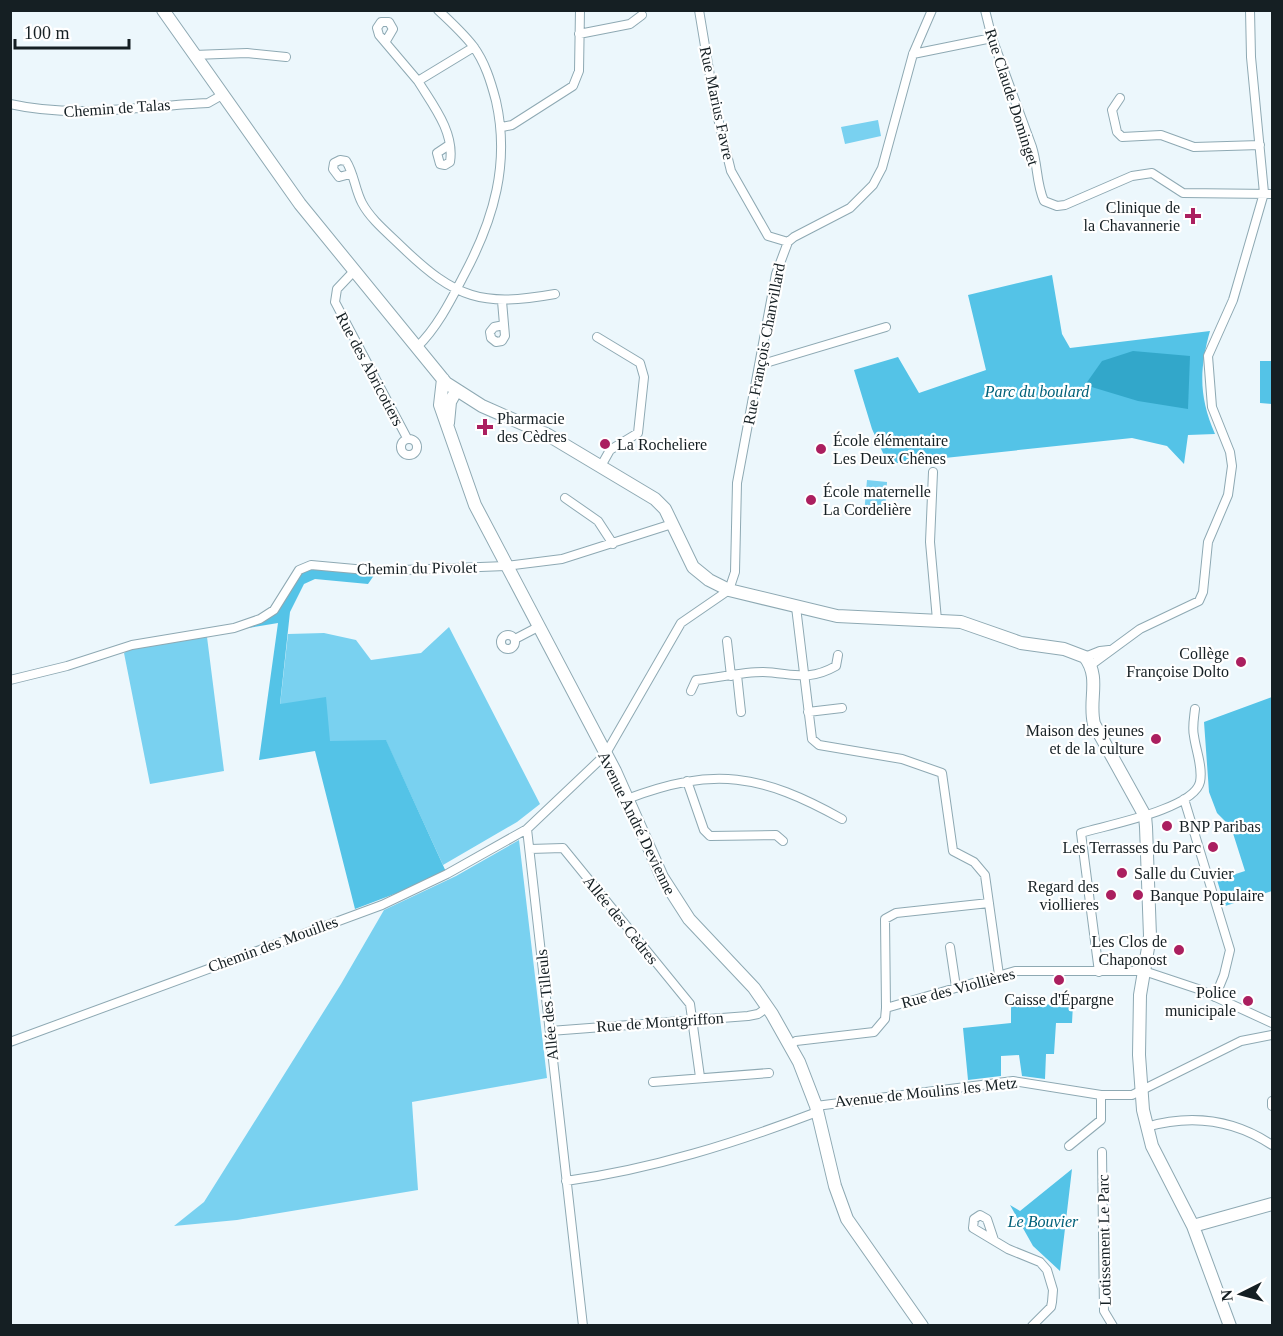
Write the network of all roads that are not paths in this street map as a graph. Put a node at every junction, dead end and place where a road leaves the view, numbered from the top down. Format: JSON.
{"nodes":[{"id":1,"x":163,"y":10,"type":"edge"},
{"id":2,"x":438,"y":10,"type":"edge"},
{"id":3,"x":580,"y":10,"type":"edge"},
{"id":4,"x":699,"y":10,"type":"edge"},
{"id":5,"x":932,"y":10,"type":"edge"},
{"id":6,"x":985,"y":10,"type":"edge"},
{"id":7,"x":1250,"y":10,"type":"edge"},
{"id":8,"x":642,"y":15,"type":"dead end"},
{"id":9,"x":579,"y":34,"type":"junction"},
{"id":10,"x":992,"y":38,"type":"junction"},
{"id":11,"x":386,"y":41,"type":"dead end"},
{"id":12,"x":474,"y":47,"type":"junction"},
{"id":13,"x":913,"y":54,"type":"junction"},
{"id":14,"x":194,"y":55,"type":"junction"},
{"id":15,"x":286,"y":57,"type":"dead end"},
{"id":16,"x":418,"y":81,"type":"junction"},
{"id":17,"x":222,"y":95,"type":"junction"},
{"id":18,"x":1120,"y":98,"type":"dead end"},
{"id":19,"x":10,"y":104,"type":"edge"},
{"id":20,"x":502,"y":127,"type":"junction"},
{"id":21,"x":449,"y":145,"type":"dead end"},
{"id":22,"x":1260,"y":145,"type":"junction"},
{"id":23,"x":350,"y":174,"type":"dead end"},
{"id":24,"x":1268,"y":193,"type":"edge"},
{"id":25,"x":788,"y":242,"type":"junction"},
{"id":26,"x":355,"y":270,"type":"junction"},
{"id":27,"x":456,"y":290,"type":"junction"},
{"id":28,"x":555,"y":294,"type":"dead end"},
{"id":29,"x":502,"y":301,"type":"junction"},
{"id":30,"x":504,"y":325,"type":"dead end"},
{"id":31,"x":886,"y":327,"type":"dead end"},
{"id":32,"x":597,"y":337,"type":"dead end"},
{"id":33,"x":417,"y":347,"type":"junction"},
{"id":34,"x":759,"y":365,"type":"junction"},
{"id":35,"x":443,"y":379,"type":"junction"},
{"id":36,"x":456,"y":391,"type":"junction"},
{"id":37,"x":448,"y":424,"type":"junction"},
{"id":38,"x":407,"y":438,"type":"dead end"},
{"id":39,"x":601,"y":466,"type":"junction"},
{"id":40,"x":933,"y":472,"type":"dead end"},
{"id":41,"x":565,"y":498,"type":"dead end"},
{"id":42,"x":672,"y":524,"type":"junction"},
{"id":43,"x":613,"y":544,"type":"junction"},
{"id":44,"x":506,"y":566,"type":"junction"},
{"id":45,"x":729,"y":590,"type":"junction"},
{"id":46,"x":796,"y":607,"type":"junction"},
{"id":47,"x":937,"y":620,"type":"junction"},
{"id":48,"x":538,"y":627,"type":"junction"},
{"id":49,"x":514,"y":639,"type":"dead end"},
{"id":50,"x":727,"y":641,"type":"dead end"},
{"id":51,"x":838,"y":655,"type":"dead end"},
{"id":52,"x":1088,"y":661,"type":"junction"},
{"id":53,"x":734,"y":676,"type":"junction"},
{"id":54,"x":803,"y":676,"type":"junction"},
{"id":55,"x":10,"y":680,"type":"edge"},
{"id":56,"x":691,"y":691,"type":"dead end"},
{"id":57,"x":842,"y":708,"type":"dead end"},
{"id":58,"x":1195,"y":709,"type":"dead end"},
{"id":59,"x":741,"y":712,"type":"dead end"},
{"id":60,"x":808,"y":712,"type":"junction"},
{"id":61,"x":605,"y":755,"type":"junction"},
{"id":62,"x":687,"y":781,"type":"junction"},
{"id":63,"x":627,"y":799,"type":"junction"},
{"id":64,"x":1184,"y":800,"type":"junction"},
{"id":65,"x":1145,"y":816,"type":"junction"},
{"id":66,"x":842,"y":819,"type":"dead end"},
{"id":67,"x":527,"y":828,"type":"junction"},
{"id":68,"x":783,"y":841,"type":"dead end"},
{"id":69,"x":530,"y":849,"type":"junction"},
{"id":70,"x":989,"y":903,"type":"junction"},
{"id":71,"x":950,"y":947,"type":"dead end"},
{"id":72,"x":1144,"y":971,"type":"junction"},
{"id":73,"x":1099,"y":972,"type":"junction"},
{"id":74,"x":999,"y":975,"type":"junction"},
{"id":75,"x":956,"y":987,"type":"junction"},
{"id":76,"x":1215,"y":997,"type":"junction"},
{"id":77,"x":768,"y":1007,"type":"junction"},
{"id":78,"x":886,"y":1008,"type":"junction"},
{"id":79,"x":695,"y":1020,"type":"junction"},
{"id":80,"x":1272,"y":1023,"type":"edge"},
{"id":81,"x":550,"y":1031,"type":"junction"},
{"id":82,"x":1272,"y":1035,"type":"edge"},
{"id":83,"x":10,"y":1042,"type":"edge"},
{"id":84,"x":790,"y":1046,"type":"junction"},
{"id":85,"x":768,"y":1073,"type":"dead end"},
{"id":86,"x":700,"y":1077,"type":"junction"},
{"id":87,"x":653,"y":1082,"type":"dead end"},
{"id":88,"x":1142,"y":1091,"type":"junction"},
{"id":89,"x":1101,"y":1095,"type":"junction"},
{"id":90,"x":1272,"y":1101,"type":"edge"},
{"id":91,"x":1272,"y":1106,"type":"edge"},
{"id":92,"x":817,"y":1109,"type":"junction"},
{"id":93,"x":1146,"y":1127,"type":"junction"},
{"id":94,"x":1272,"y":1145,"type":"edge"},
{"id":95,"x":1069,"y":1146,"type":"dead end"},
{"id":96,"x":1102,"y":1152,"type":"dead end"},
{"id":97,"x":566,"y":1181,"type":"junction"},
{"id":98,"x":1272,"y":1204,"type":"edge"},
{"id":99,"x":1193,"y":1226,"type":"junction"},
{"id":100,"x":994,"y":1240,"type":"dead end"},
{"id":101,"x":583,"y":1326,"type":"edge"},
{"id":102,"x":922,"y":1326,"type":"edge"},
{"id":103,"x":1032,"y":1326,"type":"edge"},
{"id":104,"x":1113,"y":1326,"type":"edge"},
{"id":105,"x":1230,"y":1326,"type":"edge"}],
"edges":[{"from":1,"to":14,"type":"main road"},
{"from":2,"to":12,"type":"street"},
{"from":3,"to":9,"type":"street"},
{"from":4,"to":25,"type":"street","name":"Rue Marius Favre"},
{"from":5,"to":13,"type":"street","name":"Rue François Chanvillard"},
{"from":6,"to":10,"type":"street","name":"Rue Claude Dominget"},
{"from":7,"to":22,"type":"street"},
{"from":8,"to":9,"type":"street"},
{"from":9,"to":20,"type":"street"},
{"from":10,"to":13,"type":"street"},
{"from":10,"to":24,"type":"street","name":"Rue Claude Dominget"},
{"from":11,"to":16,"type":"street"},
{"from":12,"to":16,"type":"street"},
{"from":12,"to":20,"type":"street"},
{"from":13,"to":25,"type":"street","name":"Rue François Chanvillard"},
{"from":14,"to":15,"type":"street"},
{"from":14,"to":17,"type":"main road"},
{"from":16,"to":21,"type":"street"},
{"from":17,"to":19,"type":"street","name":"Chemin de Talas"},
{"from":17,"to":26,"type":"main road"},
{"from":18,"to":22,"type":"street"},
{"from":20,"to":27,"type":"street"},
{"from":22,"to":24,"type":"street"},
{"from":23,"to":27,"type":"street"},
{"from":24,"to":52,"type":"street"},
{"from":25,"to":34,"type":"street","name":"Rue François Chanvillard"},
{"from":26,"to":33,"type":"main road"},
{"from":26,"to":38,"type":"street","name":"Rue des Abricotiers"},
{"from":27,"to":29,"type":"street"},
{"from":27,"to":33,"type":"street"},
{"from":28,"to":29,"type":"street"},
{"from":29,"to":30,"type":"street"},
{"from":31,"to":34,"type":"street"},
{"from":32,"to":39,"type":"street"},
{"from":33,"to":35,"type":"main road"},
{"from":34,"to":45,"type":"street","name":"Rue François Chanvillard"},
{"from":35,"to":36,"type":"main road"},
{"from":35,"to":37,"type":"main road","name":"Avenue André Devienne"},
{"from":36,"to":37,"type":"main road","name":"Avenue André Devienne"},
{"from":36,"to":39,"type":"main road"},
{"from":37,"to":44,"type":"main road","name":"Avenue André Devienne"},
{"from":39,"to":42,"type":"main road"},
{"from":40,"to":47,"type":"street"},
{"from":41,"to":43,"type":"street"},
{"from":42,"to":43,"type":"street","name":"Chemin du Pivolet"},
{"from":42,"to":45,"type":"main road"},
{"from":43,"to":44,"type":"street","name":"Chemin du Pivolet"},
{"from":44,"to":48,"type":"main road","name":"Avenue André Devienne"},
{"from":44,"to":55,"type":"street","name":"Chemin du Pivolet"},
{"from":45,"to":46,"type":"main road"},
{"from":45,"to":61,"type":"street","name":"Chemin des Mouilles"},
{"from":46,"to":47,"type":"main road"},
{"from":46,"to":54,"type":"street"},
{"from":47,"to":52,"type":"main road"},
{"from":48,"to":49,"type":"street"},
{"from":48,"to":61,"type":"main road","name":"Avenue André Devienne"},
{"from":50,"to":53,"type":"street"},
{"from":51,"to":54,"type":"street"},
{"from":52,"to":65,"type":"main road"},
{"from":53,"to":54,"type":"street"},
{"from":53,"to":56,"type":"street"},
{"from":53,"to":59,"type":"street"},
{"from":54,"to":60,"type":"street"},
{"from":57,"to":60,"type":"street"},
{"from":58,"to":64,"type":"street"},
{"from":60,"to":70,"type":"street"},
{"from":61,"to":63,"type":"main road","name":"Avenue André Devienne"},
{"from":61,"to":67,"type":"street","name":"Chemin des Mouilles"},
{"from":62,"to":63,"type":"street"},
{"from":62,"to":66,"type":"street"},
{"from":62,"to":68,"type":"street"},
{"from":63,"to":77,"type":"main road","name":"Avenue André Devienne"},
{"from":64,"to":65,"type":"street"},
{"from":64,"to":76,"type":"street"},
{"from":65,"to":72,"type":"main road"},
{"from":65,"to":73,"type":"street"},
{"from":67,"to":69,"type":"street","name":"Allée des Tilleuls"},
{"from":67,"to":83,"type":"street","name":"Chemin des Mouilles"},
{"from":69,"to":79,"type":"street","name":"Allée des Cèdres"},
{"from":69,"to":81,"type":"street","name":"Allée des Tilleuls"},
{"from":70,"to":74,"type":"street"},
{"from":70,"to":78,"type":"street"},
{"from":71,"to":75,"type":"street"},
{"from":72,"to":73,"type":"street","name":"Rue des Viollières"},
{"from":72,"to":76,"type":"street"},
{"from":72,"to":88,"type":"main road"},
{"from":73,"to":74,"type":"street","name":"Rue des Viollières"},
{"from":74,"to":75,"type":"street","name":"Rue des Viollières"},
{"from":75,"to":78,"type":"street","name":"Rue des Viollières"},
{"from":76,"to":80,"type":"street"},
{"from":77,"to":79,"type":"street","name":"Rue de Montgriffon"},
{"from":77,"to":84,"type":"main road","name":"Avenue André Devienne"},
{"from":78,"to":84,"type":"street","name":"Rue des Viollières"},
{"from":79,"to":81,"type":"street","name":"Rue de Montgriffon"},
{"from":79,"to":86,"type":"street"},
{"from":81,"to":97,"type":"street","name":"Allée des Tilleuls"},
{"from":82,"to":88,"type":"street","name":"Avenue de Moulins les Metz"},
{"from":84,"to":92,"type":"main road","name":"Avenue André Devienne"},
{"from":85,"to":86,"type":"street"},
{"from":86,"to":87,"type":"street"},
{"from":88,"to":89,"type":"street","name":"Avenue de Moulins les Metz"},
{"from":88,"to":93,"type":"main road"},
{"from":89,"to":92,"type":"street","name":"Avenue de Moulins les Metz"},
{"from":89,"to":95,"type":"street"},
{"from":90,"to":91,"type":"street"},
{"from":92,"to":97,"type":"street","name":"Avenue de Moulins les Metz"},
{"from":92,"to":102,"type":"main road","name":"Avenue André Devienne"},
{"from":93,"to":94,"type":"street"},
{"from":93,"to":99,"type":"main road"},
{"from":96,"to":104,"type":"street","name":"Lotissement Le Parc"},
{"from":97,"to":101,"type":"street"},
{"from":98,"to":99,"type":"main road"},
{"from":99,"to":105,"type":"main road"},
{"from":100,"to":103,"type":"street"}]}
